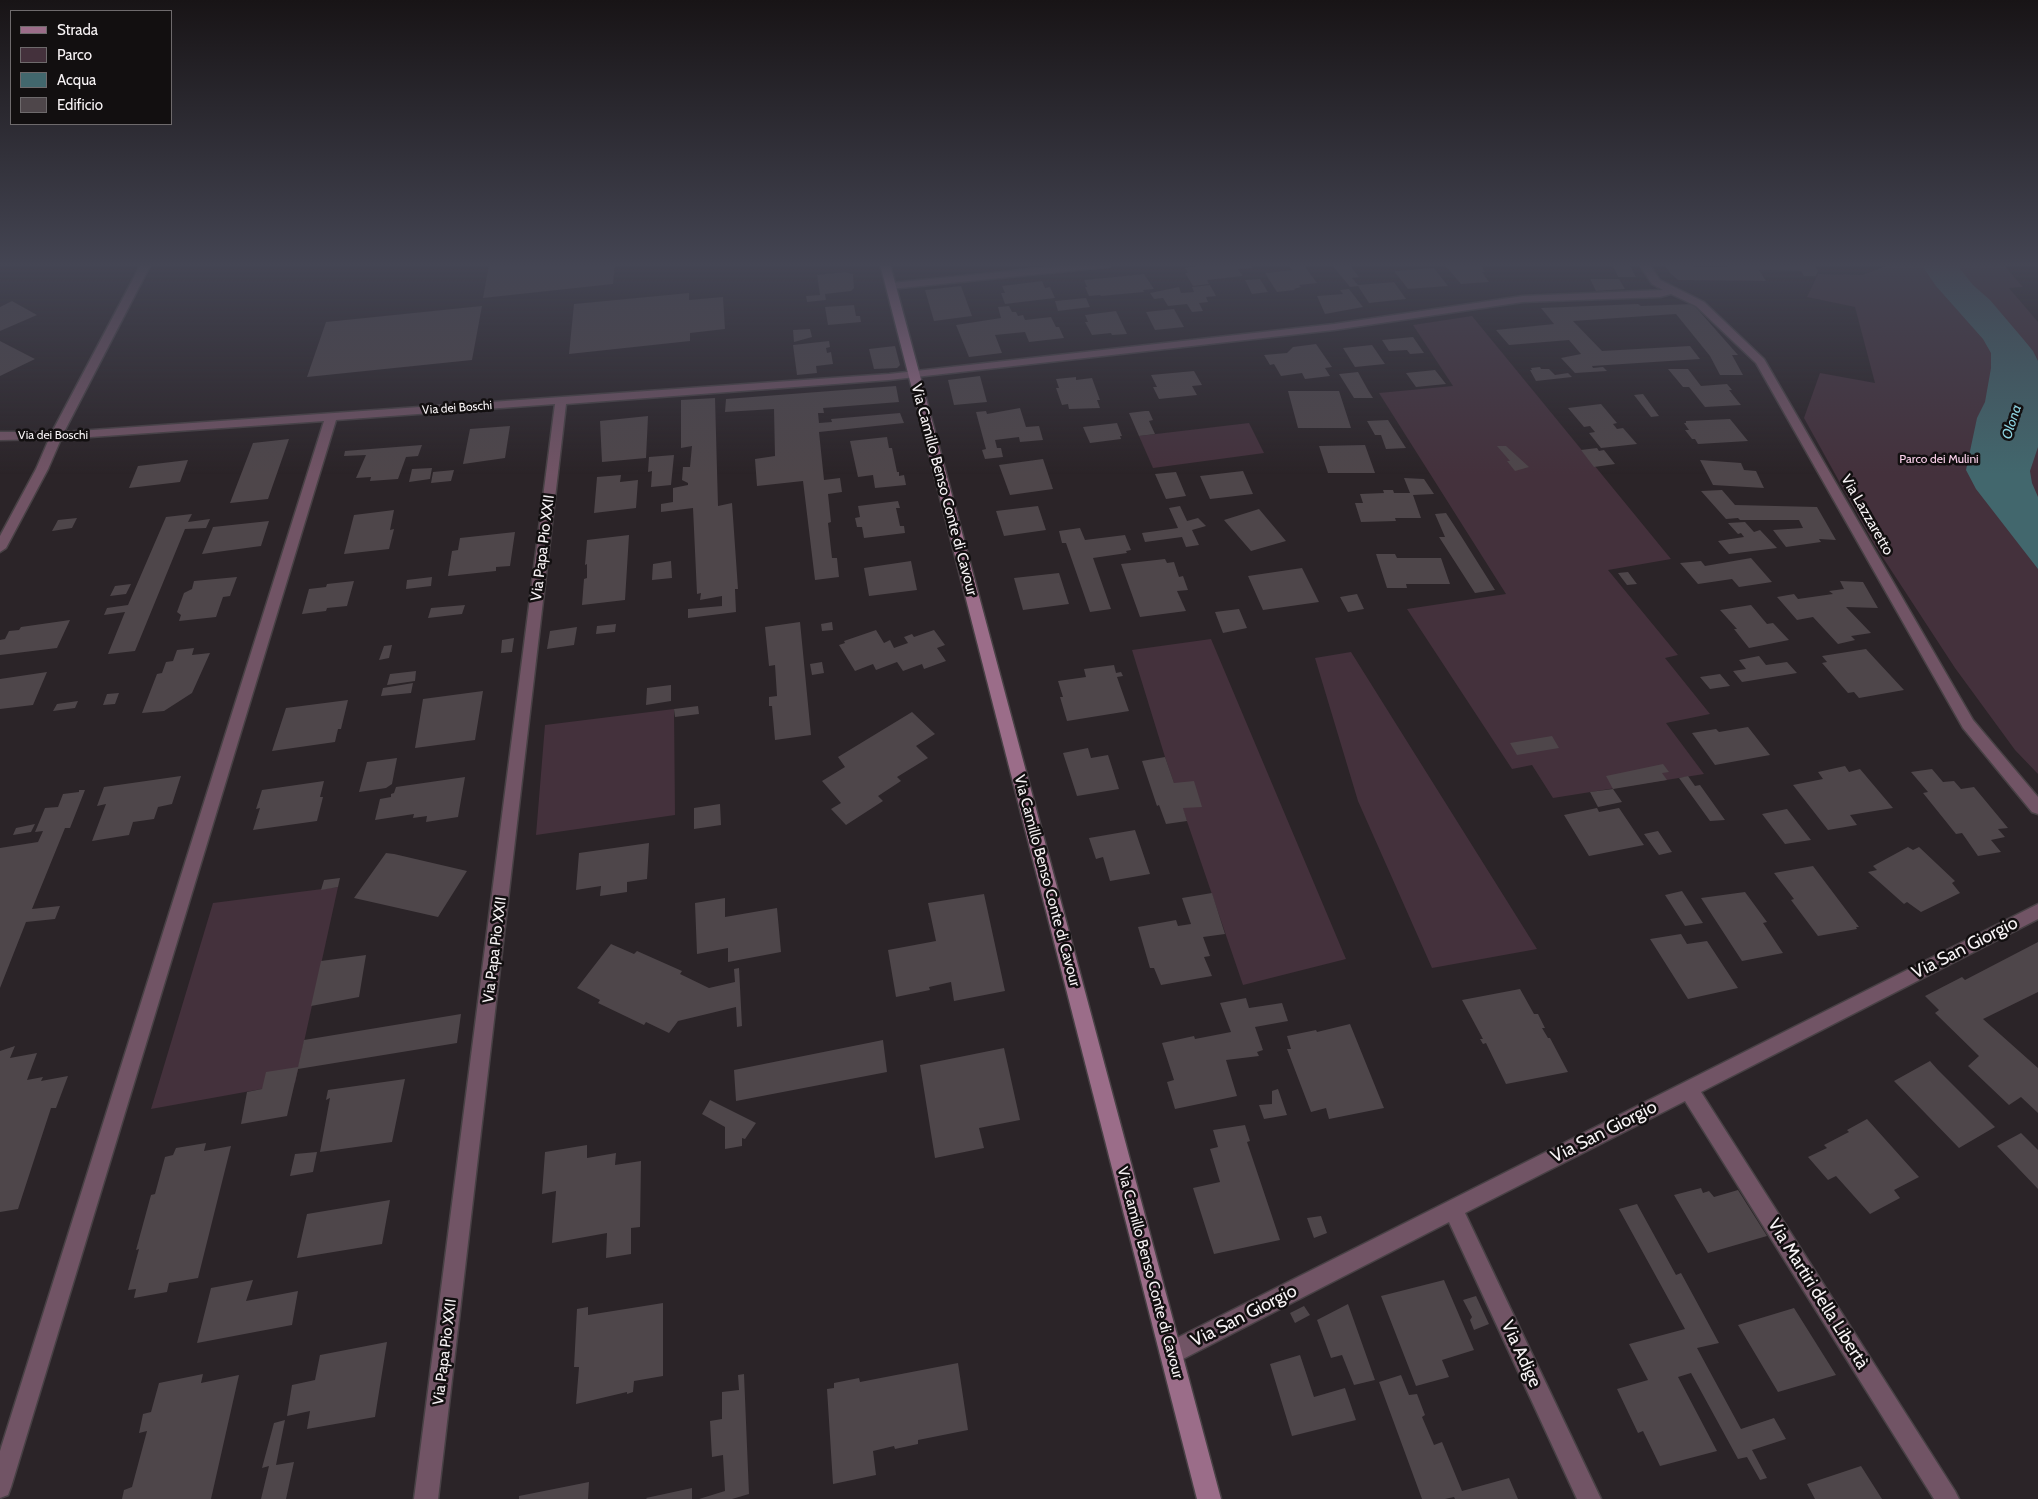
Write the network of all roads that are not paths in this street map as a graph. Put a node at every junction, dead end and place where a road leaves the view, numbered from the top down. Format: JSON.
{"nodes":[{"id":1,"x":109,"y":334,"type":"edge"},
{"id":2,"x":903,"y":334,"type":"edge"},
{"id":3,"x":1263,"y":334,"type":"edge"},
{"id":4,"x":1732,"y":334,"type":"edge"},
{"id":5,"x":913,"y":373,"type":"junction"},
{"id":6,"x":561,"y":401,"type":"junction"},
{"id":7,"x":331,"y":417,"type":"junction"},
{"id":8,"x":56,"y":435,"type":"junction"},
{"id":9,"x":0,"y":436,"type":"edge"},
{"id":10,"x":0,"y":548,"type":"edge"},
{"id":11,"x":2038,"y":808,"type":"edge"},
{"id":12,"x":2038,"y":911,"type":"edge"},
{"id":13,"x":1688,"y":1089,"type":"junction"},
{"id":14,"x":1453,"y":1209,"type":"junction"},
{"id":15,"x":1171,"y":1353,"type":"junction"},
{"id":16,"x":0,"y":1487,"type":"edge"},
{"id":17,"x":426,"y":1499,"type":"edge"},
{"id":18,"x":1209,"y":1499,"type":"edge"},
{"id":19,"x":1589,"y":1499,"type":"edge"},
{"id":20,"x":1947,"y":1499,"type":"edge"}],
"edges":[{"from":1,"to":8,"type":"street"},
{"from":2,"to":5,"type":"street","name":"Via Camillo Benso Conte di Cavour"},
{"from":3,"to":5,"type":"street","name":"Via dei Boschi"},
{"from":4,"to":11,"type":"street","name":"Via Lazzaretto"},
{"from":5,"to":6,"type":"street","name":"Via dei Boschi"},
{"from":5,"to":15,"type":"street","name":"Via Camillo Benso Conte di Cavour"},
{"from":6,"to":7,"type":"street","name":"Via dei Boschi"},
{"from":6,"to":17,"type":"street","name":"Via Papa Pio XXII"},
{"from":7,"to":8,"type":"street","name":"Via dei Boschi"},
{"from":7,"to":16,"type":"street"},
{"from":8,"to":9,"type":"street","name":"Via dei Boschi"},
{"from":8,"to":10,"type":"street"},
{"from":12,"to":13,"type":"street","name":"Via San Giorgio"},
{"from":13,"to":14,"type":"street","name":"Via San Giorgio"},
{"from":13,"to":20,"type":"street","name":"Via Martiri della Libertà"},
{"from":14,"to":15,"type":"street","name":"Via San Giorgio"},
{"from":14,"to":19,"type":"street","name":"Via Adige"},
{"from":15,"to":18,"type":"street","name":"Via Camillo Benso Conte di Cavour"}]}
